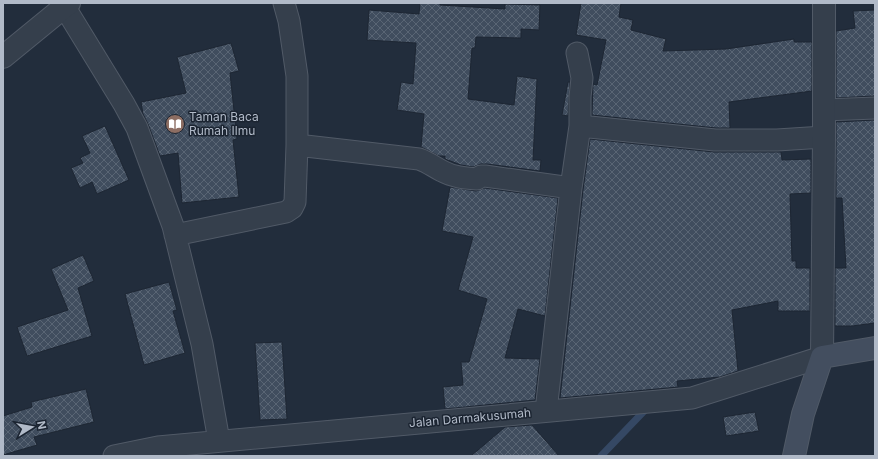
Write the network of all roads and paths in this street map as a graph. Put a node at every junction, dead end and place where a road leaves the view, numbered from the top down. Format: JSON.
{"nodes":[{"id":1,"x":284,"y":3,"type":"edge"},
{"id":2,"x":824,"y":3,"type":"edge"},
{"id":3,"x":66,"y":4,"type":"edge"},
{"id":4,"x":577,"y":53,"type":"dead end"},
{"id":5,"x":3,"y":57,"type":"edge"},
{"id":6,"x":875,"y":108,"type":"edge"},
{"id":7,"x":824,"y":110,"type":"junction"},
{"id":8,"x":580,"y":126,"type":"junction"},
{"id":9,"x":824,"y":137,"type":"junction"},
{"id":10,"x":297,"y":145,"type":"junction"},
{"id":11,"x":571,"y":188,"type":"junction"},
{"id":12,"x":175,"y":234,"type":"junction"},
{"id":13,"x":875,"y":348,"type":"edge"},
{"id":14,"x":822,"y":357,"type":"junction"},
{"id":15,"x":546,"y":411,"type":"junction"},
{"id":16,"x":219,"y":441,"type":"junction"},
{"id":17,"x":114,"y":456,"type":"edge"},
{"id":18,"x":794,"y":456,"type":"edge"}],
"edges":[{"from":1,"to":10,"type":"street"},
{"from":2,"to":7,"type":"street"},
{"from":3,"to":5,"type":"street"},
{"from":3,"to":12,"type":"street"},
{"from":4,"to":8,"type":"street"},
{"from":6,"to":7,"type":"street"},
{"from":7,"to":9,"type":"street"},
{"from":8,"to":9,"type":"street"},
{"from":8,"to":11,"type":"street"},
{"from":9,"to":14,"type":"street"},
{"from":10,"to":11,"type":"street"},
{"from":10,"to":12,"type":"street"},
{"from":11,"to":15,"type":"street"},
{"from":12,"to":16,"type":"street"},
{"from":13,"to":14,"type":"main road"},
{"from":14,"to":15,"type":"street","name":"Jalan Darmakusumah"},
{"from":14,"to":18,"type":"main road"},
{"from":15,"to":16,"type":"street","name":"Jalan Darmakusumah"},
{"from":16,"to":17,"type":"street","name":"Jalan Darmakusumah"}]}
